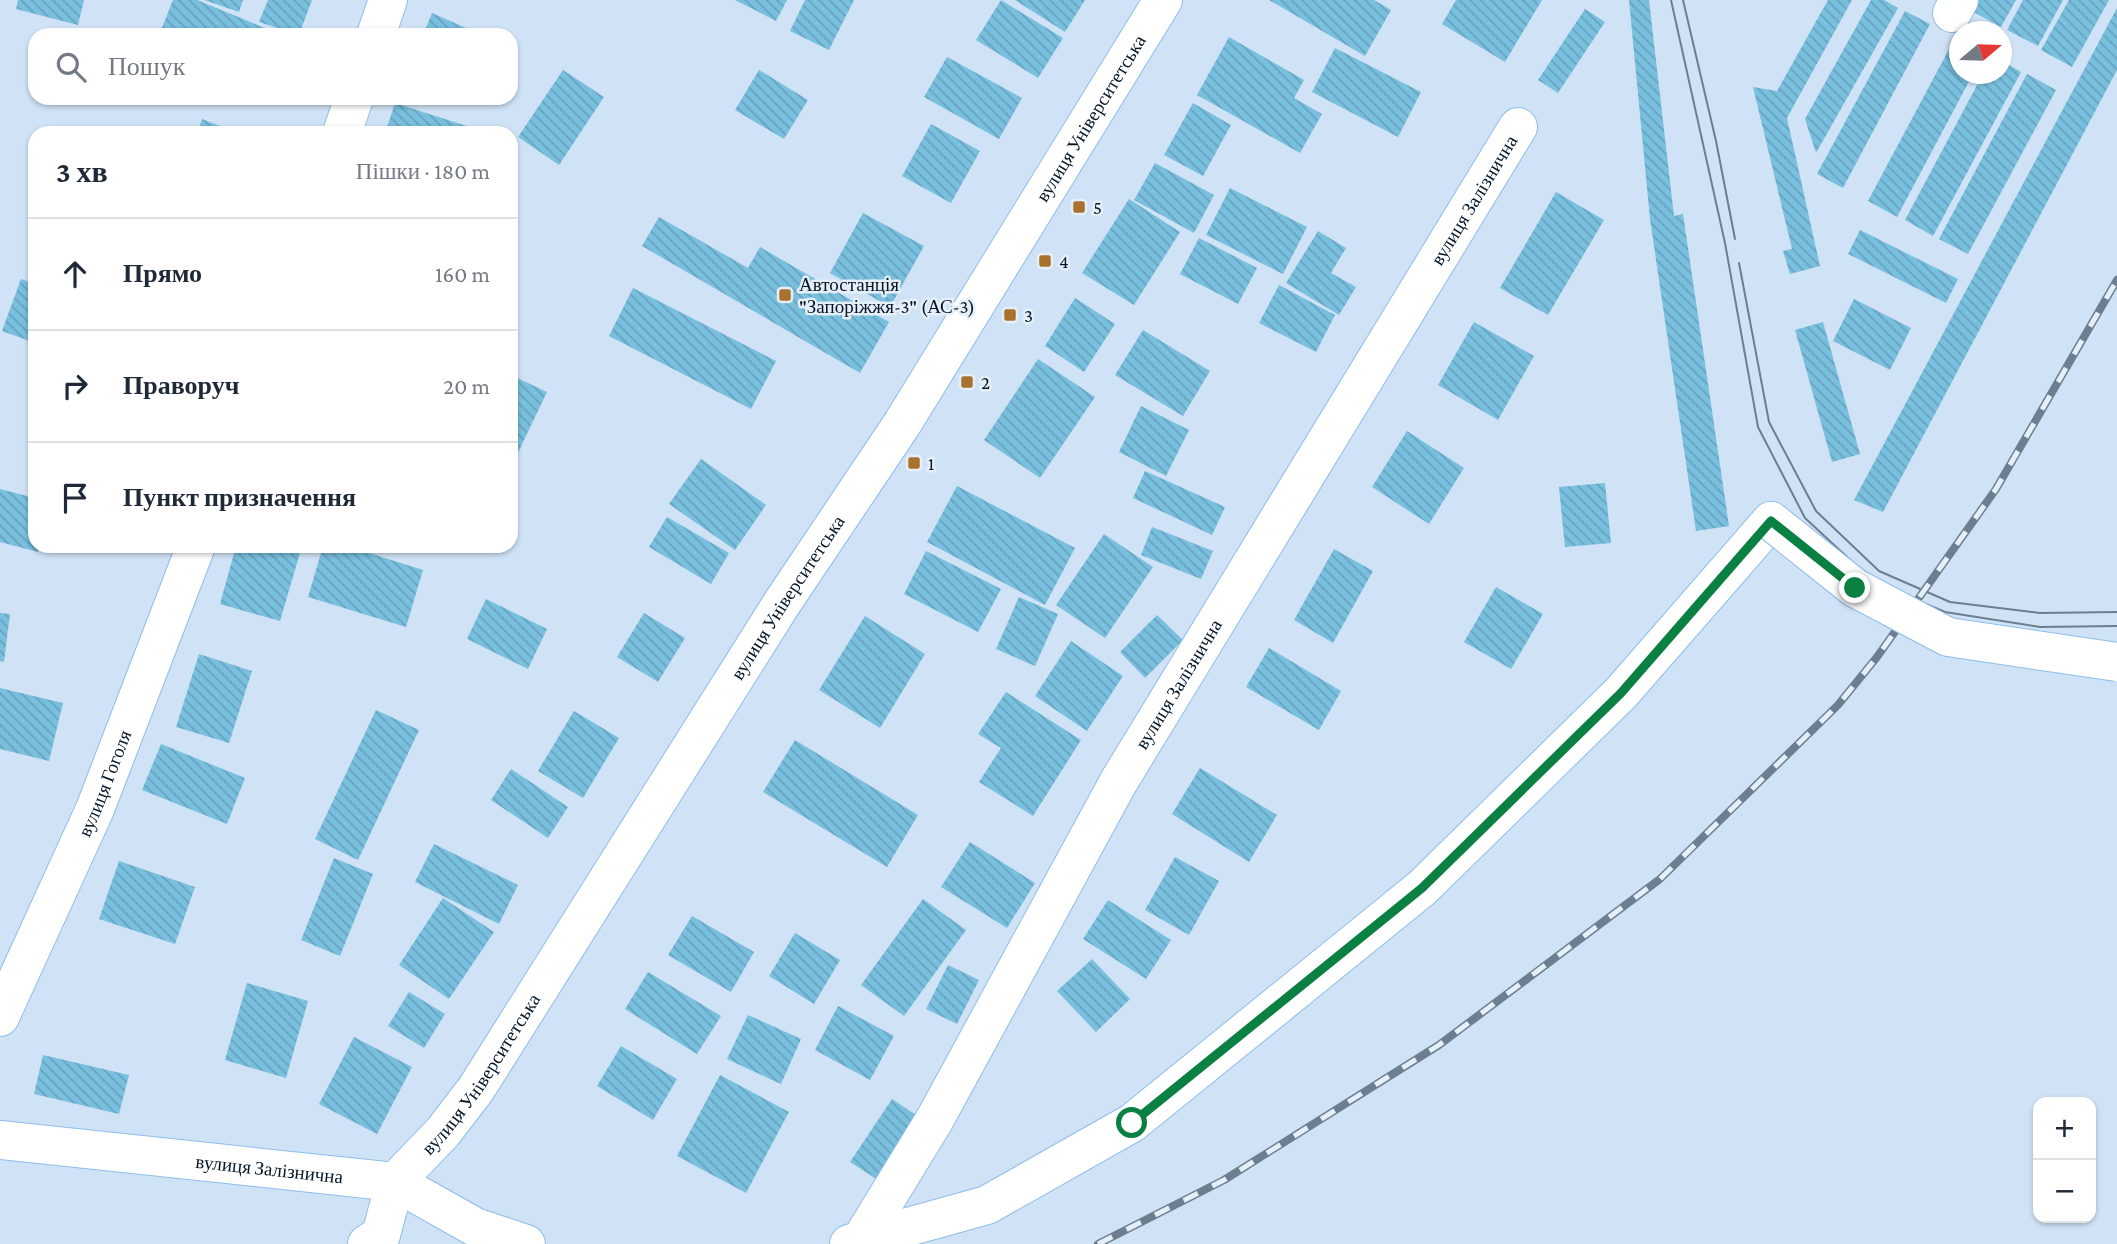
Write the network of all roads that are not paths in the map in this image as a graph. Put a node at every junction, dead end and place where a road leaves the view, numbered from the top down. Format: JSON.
{"nodes":[{"id":1,"x":388,"y":0,"type":"edge"},
{"id":2,"x":1163,"y":0,"type":"edge"},
{"id":3,"x":378,"y":28,"type":"edge"},
{"id":4,"x":352,"y":105,"type":"edge"},
{"id":5,"x":344,"y":126,"type":"edge"},
{"id":6,"x":1518,"y":127,"type":"dead end"},
{"id":7,"x":193,"y":553,"type":"edge"},
{"id":8,"x":2117,"y":662,"type":"edge"},
{"id":9,"x":0,"y":1017,"type":"edge"},
{"id":10,"x":0,"y":1140,"type":"edge"},
{"id":11,"x":395,"y":1182,"type":"junction"},
{"id":12,"x":445,"y":1228,"type":"edge"},
{"id":13,"x":855,"y":1242,"type":"edge"},
{"id":14,"x":367,"y":1244,"type":"edge"},
{"id":15,"x":526,"y":1244,"type":"edge"}],
"edges":[{"from":1,"to":3,"type":"street"},
{"from":2,"to":11,"type":"street","name":"вулиця Університетська"},
{"from":4,"to":5,"type":"street"},
{"from":6,"to":13,"type":"street","name":"вулиця Залізнична"},
{"from":7,"to":9,"type":"street","name":"вулиця Гоголя"},
{"from":8,"to":13,"type":"street","bridge":true},
{"from":10,"to":11,"type":"street","name":"вулиця Залізнична"},
{"from":11,"to":12,"type":"street","name":"вулиця Залізнична"},
{"from":11,"to":14,"type":"street"},
{"from":12,"to":15,"type":"street","name":"вулиця Залізнична"}]}
